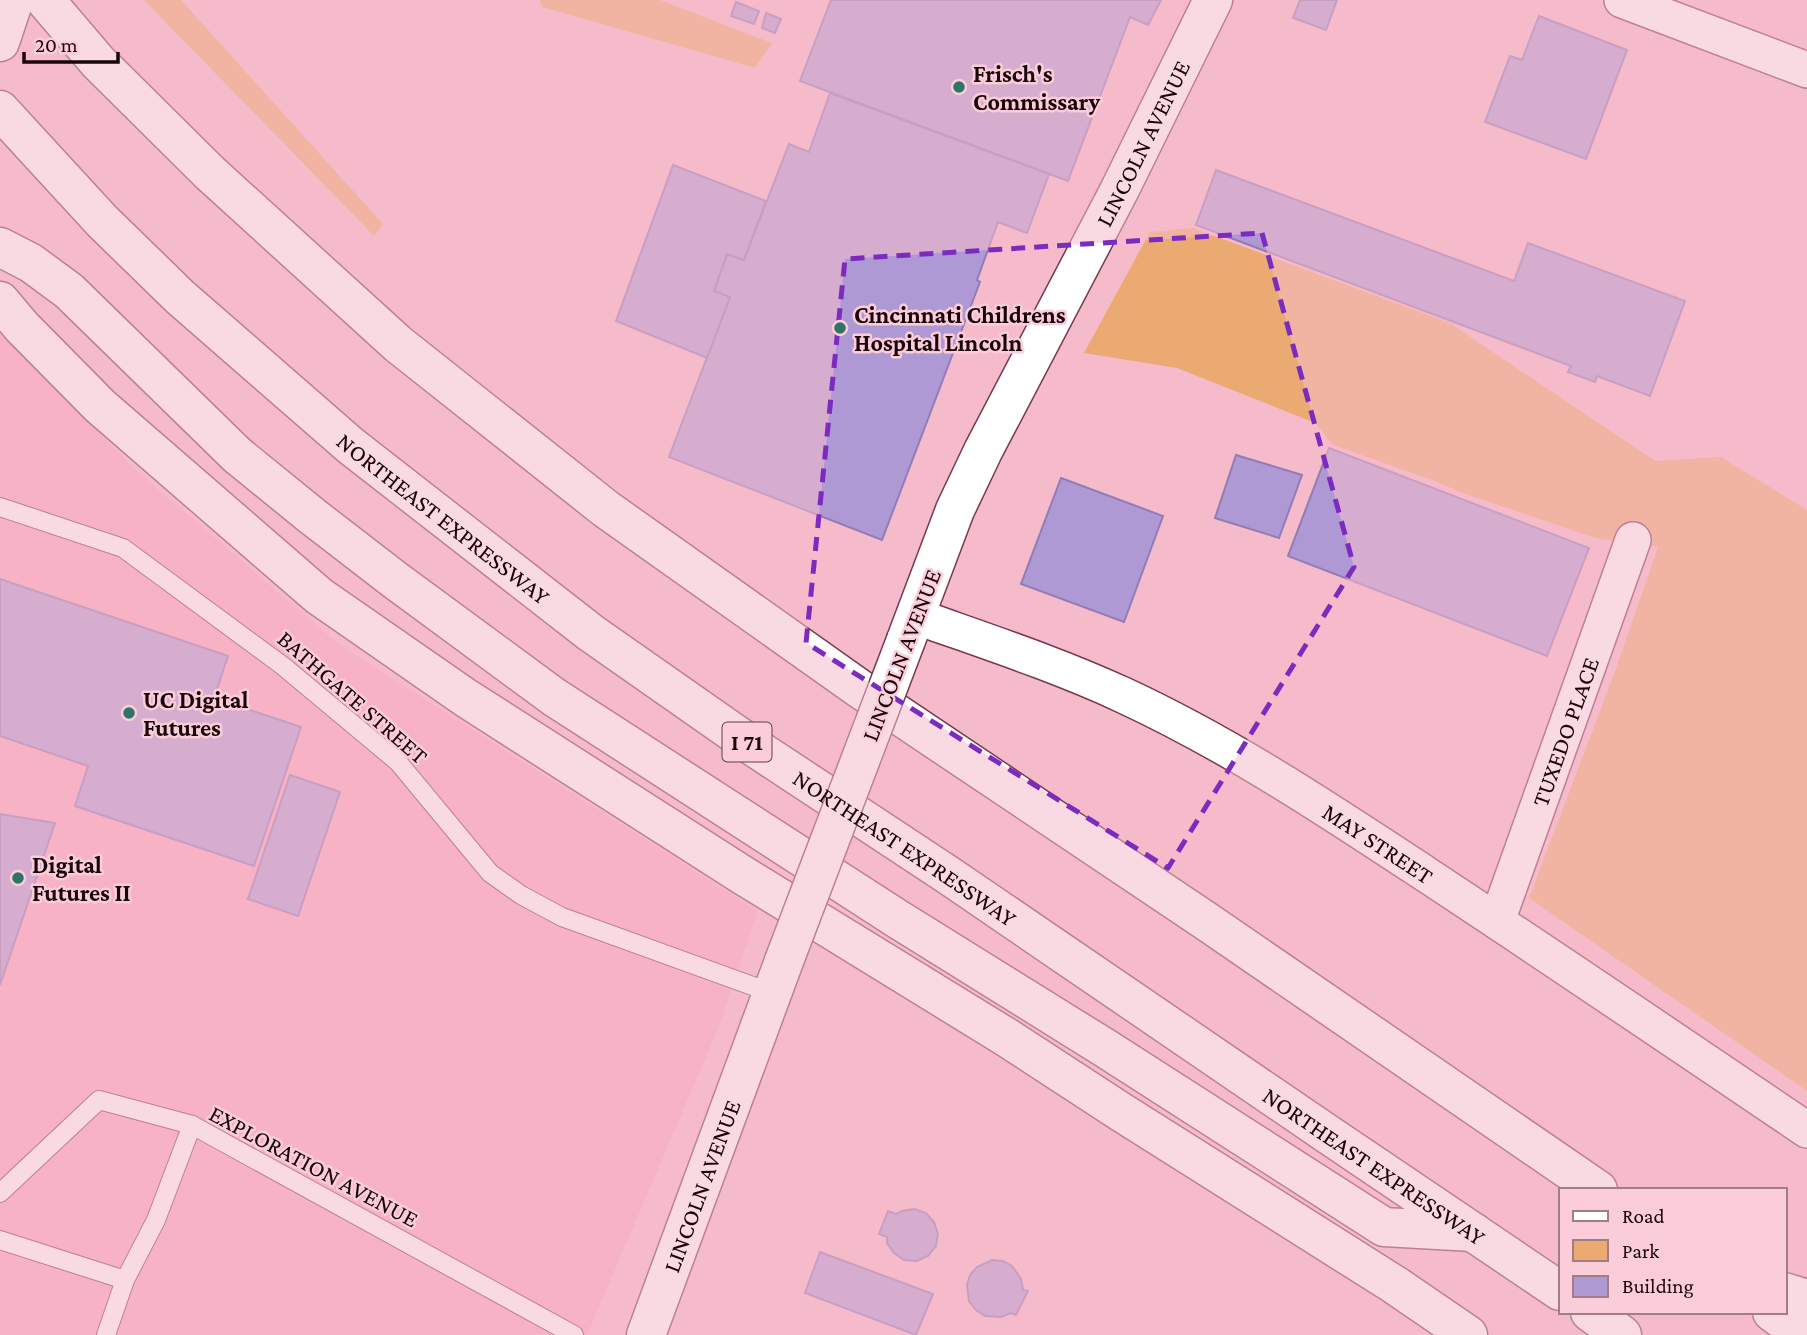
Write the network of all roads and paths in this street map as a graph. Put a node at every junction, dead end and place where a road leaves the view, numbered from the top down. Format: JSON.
{"nodes":[{"id":1,"x":14,"y":0,"type":"edge"},
{"id":2,"x":45,"y":0,"type":"edge"},
{"id":3,"x":1213,"y":0,"type":"edge"},
{"id":4,"x":1622,"y":0,"type":"edge"},
{"id":5,"x":0,"y":42,"type":"edge"},
{"id":6,"x":1807,"y":70,"type":"edge"},
{"id":7,"x":0,"y":110,"type":"edge"},
{"id":8,"x":0,"y":247,"type":"edge"},
{"id":9,"x":0,"y":301,"type":"edge"},
{"id":10,"x":0,"y":507,"type":"edge"},
{"id":11,"x":1633,"y":540,"type":"dead end"},
{"id":12,"x":911,"y":628,"type":"junction"},
{"id":13,"x":1497,"y":921,"type":"junction"},
{"id":14,"x":778,"y":977,"type":"junction"},
{"id":15,"x":192,"y":1125,"type":"junction"},
{"id":16,"x":1807,"y":1130,"type":"edge"},
{"id":17,"x":1595,"y":1188,"type":"edge"},
{"id":18,"x":0,"y":1193,"type":"edge"},
{"id":19,"x":1475,"y":1233,"type":"junction"},
{"id":20,"x":0,"y":1240,"type":"edge"},
{"id":21,"x":125,"y":1280,"type":"junction"},
{"id":22,"x":1559,"y":1290,"type":"edge"},
{"id":23,"x":1786,"y":1293,"type":"edge"},
{"id":24,"x":1807,"y":1299,"type":"edge"},
{"id":25,"x":1593,"y":1314,"type":"edge"},
{"id":26,"x":1775,"y":1314,"type":"edge"},
{"id":27,"x":106,"y":1335,"type":"edge"},
{"id":28,"x":574,"y":1335,"type":"edge"},
{"id":29,"x":646,"y":1335,"type":"edge"},
{"id":30,"x":1468,"y":1335,"type":"edge"},
{"id":31,"x":1622,"y":1335,"type":"edge"},
{"id":32,"x":1803,"y":1335,"type":"edge"}],
"edges":[{"from":1,"to":5,"type":"main road"},
{"from":2,"to":17,"type":"main road"},
{"from":3,"to":12,"type":"main road","name":"LINCOLN AVENUE"},
{"from":4,"to":6,"type":"street"},
{"from":7,"to":19,"type":"main road","name":"NORTHEAST EXPRESSWAY","number":"I 71"},
{"from":8,"to":19,"type":"main road"},
{"from":9,"to":30,"type":"main road"},
{"from":10,"to":14,"type":"lane","name":"BATHGATE STREET"},
{"from":11,"to":13,"type":"street","name":"TUXEDO PLACE"},
{"from":12,"to":13,"type":"street","name":"MAY STREET"},
{"from":12,"to":14,"type":"main road","name":"LINCOLN AVENUE","bridge":true},
{"from":13,"to":16,"type":"street","name":"MAY STREET"},
{"from":14,"to":29,"type":"main road","name":"LINCOLN AVENUE"},
{"from":15,"to":18,"type":"lane"},
{"from":15,"to":21,"type":"lane","name":"EXPLORATION AVENUE"},
{"from":15,"to":28,"type":"lane","name":"EXPLORATION AVENUE"},
{"from":19,"to":22,"type":"main road","name":"NORTHEAST EXPRESSWAY","number":"I 71"},
{"from":20,"to":21,"type":"lane"},
{"from":21,"to":27,"type":"lane","name":"EXPLORATION AVENUE"},
{"from":23,"to":24,"type":"main road"},
{"from":25,"to":31,"type":"main road"},
{"from":26,"to":32,"type":"main road"}]}
